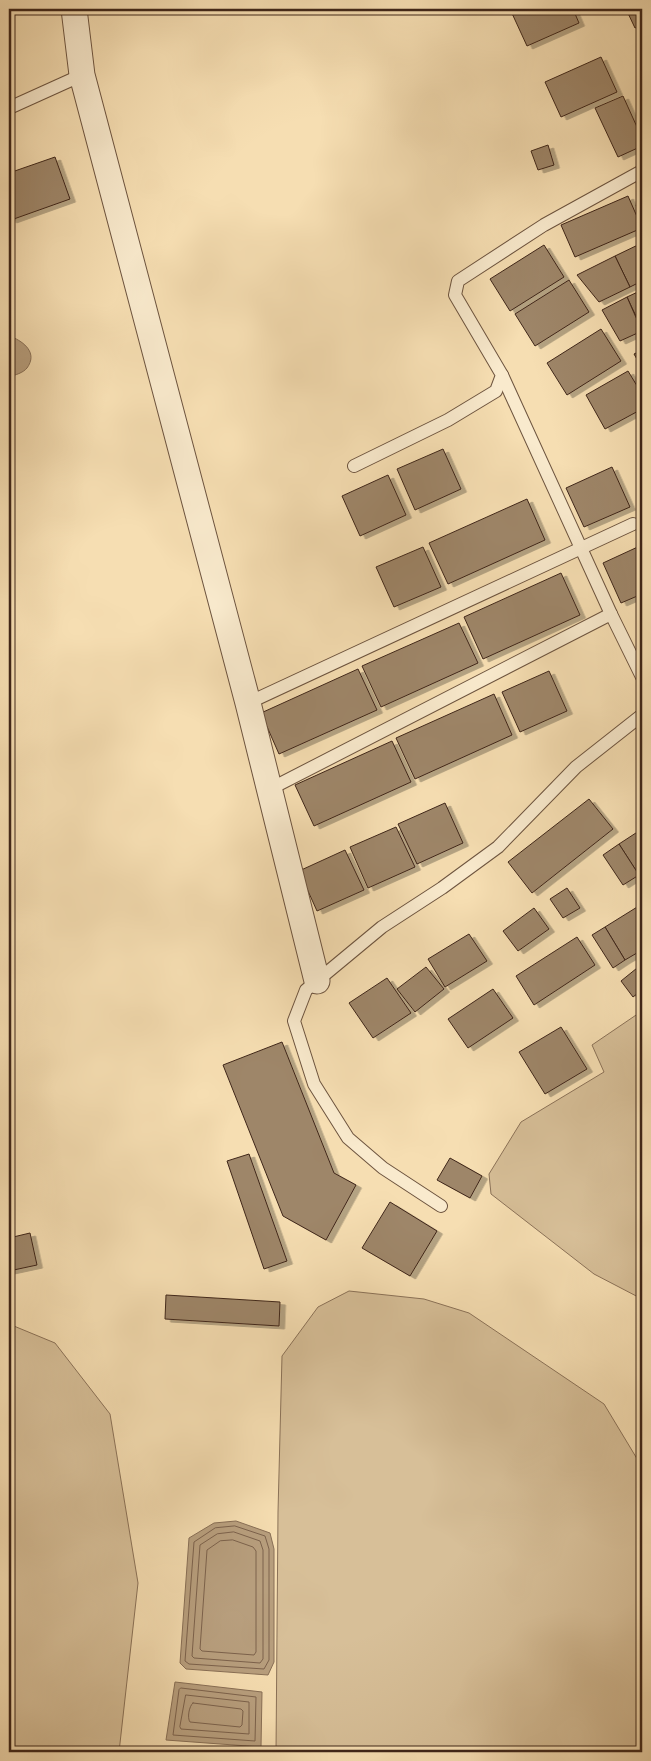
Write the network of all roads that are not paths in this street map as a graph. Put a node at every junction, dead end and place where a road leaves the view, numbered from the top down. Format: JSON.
{"nodes":[{"id":1,"x":74,"y":9,"type":"edge"},
{"id":2,"x":82,"y":75,"type":"junction"},
{"id":3,"x":9,"y":108,"type":"edge"},
{"id":4,"x":642,"y":171,"type":"edge"},
{"id":5,"x":502,"y":375,"type":"junction"},
{"id":6,"x":354,"y":466,"type":"dead end"},
{"id":7,"x":633,"y":524,"type":"dead end"},
{"id":8,"x":580,"y":547,"type":"junction"},
{"id":9,"x":611,"y":614,"type":"junction"},
{"id":10,"x":642,"y":676,"type":"edge"},
{"id":11,"x":248,"y":703,"type":"junction"},
{"id":12,"x":642,"y":715,"type":"edge"},
{"id":13,"x":270,"y":789,"type":"junction"},
{"id":14,"x":317,"y":981,"type":"junction"},
{"id":15,"x":441,"y":1206,"type":"dead end"}],
"edges":[{"from":1,"to":2,"type":"street"},
{"from":2,"to":3,"type":"lane"},
{"from":2,"to":11,"type":"street"},
{"from":4,"to":5,"type":"lane"},
{"from":5,"to":6,"type":"lane"},
{"from":5,"to":8,"type":"lane"},
{"from":7,"to":8,"type":"lane"},
{"from":8,"to":9,"type":"lane"},
{"from":8,"to":11,"type":"lane"},
{"from":9,"to":10,"type":"lane"},
{"from":9,"to":13,"type":"lane"},
{"from":11,"to":13,"type":"street"},
{"from":12,"to":14,"type":"lane"},
{"from":13,"to":14,"type":"street"},
{"from":14,"to":15,"type":"lane"}]}
